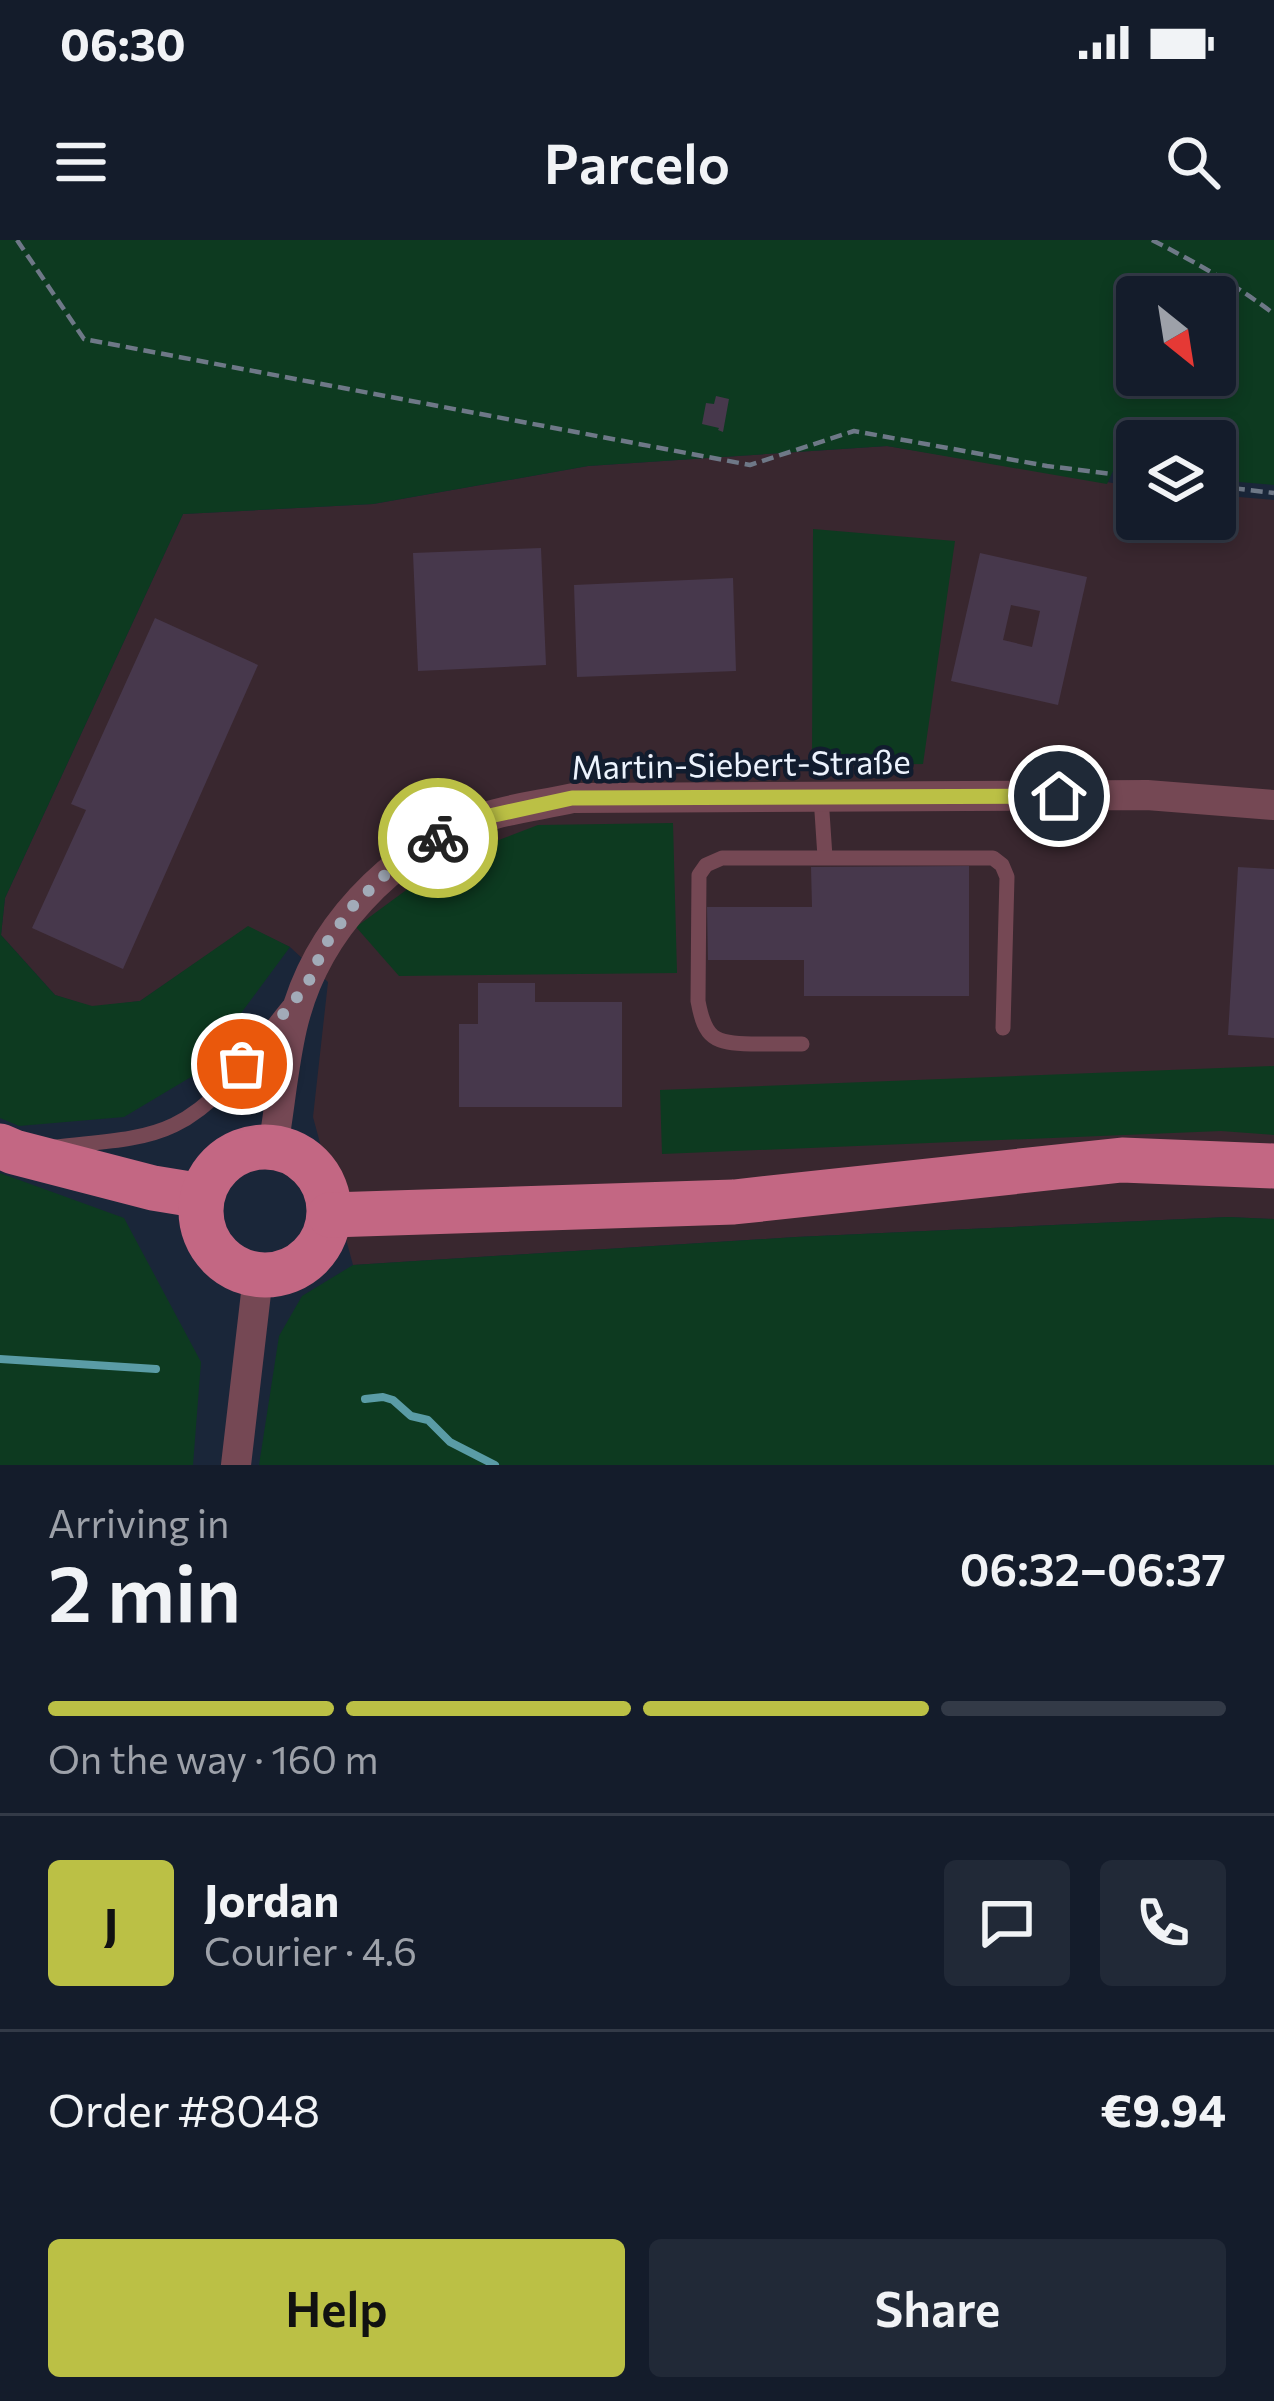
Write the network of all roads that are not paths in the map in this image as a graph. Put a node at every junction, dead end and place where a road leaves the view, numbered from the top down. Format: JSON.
{"nodes":[{"id":1,"x":821,"y":796,"type":"junction"},
{"id":2,"x":1274,"y":805,"type":"edge"},
{"id":3,"x":825,"y":856,"type":"junction"},
{"id":4,"x":307,"y":985,"type":"junction"},
{"id":5,"x":1003,"y":1028,"type":"dead end"},
{"id":6,"x":802,"y":1044,"type":"dead end"},
{"id":7,"x":274,"y":1147,"type":"junction"},
{"id":8,"x":7,"y":1149,"type":"edge"},
{"id":9,"x":1274,"y":1166,"type":"edge"},
{"id":10,"x":202,"y":1196,"type":"junction"},
{"id":11,"x":330,"y":1215,"type":"junction"},
{"id":12,"x":258,"y":1276,"type":"junction"},
{"id":13,"x":236,"y":1465,"type":"edge"}],
"edges":[{"from":1,"to":2,"type":"street","name":"Martin-Siebert-Straße"},
{"from":1,"to":3,"type":"lane"},
{"from":1,"to":4,"type":"street","name":"Martin-Siebert-Straße"},
{"from":3,"to":5,"type":"lane"},
{"from":3,"to":6,"type":"lane"},
{"from":4,"to":7,"type":"street","name":"Martin-Siebert-Straße"},
{"from":4,"to":8,"type":"lane"},
{"from":7,"to":10,"type":"main road"},
{"from":7,"to":11,"type":"main road"},
{"from":8,"to":10,"type":"main road"},
{"from":9,"to":11,"type":"main road"},
{"from":10,"to":12,"type":"main road"},
{"from":11,"to":12,"type":"main road"},
{"from":12,"to":13,"type":"street"}]}
